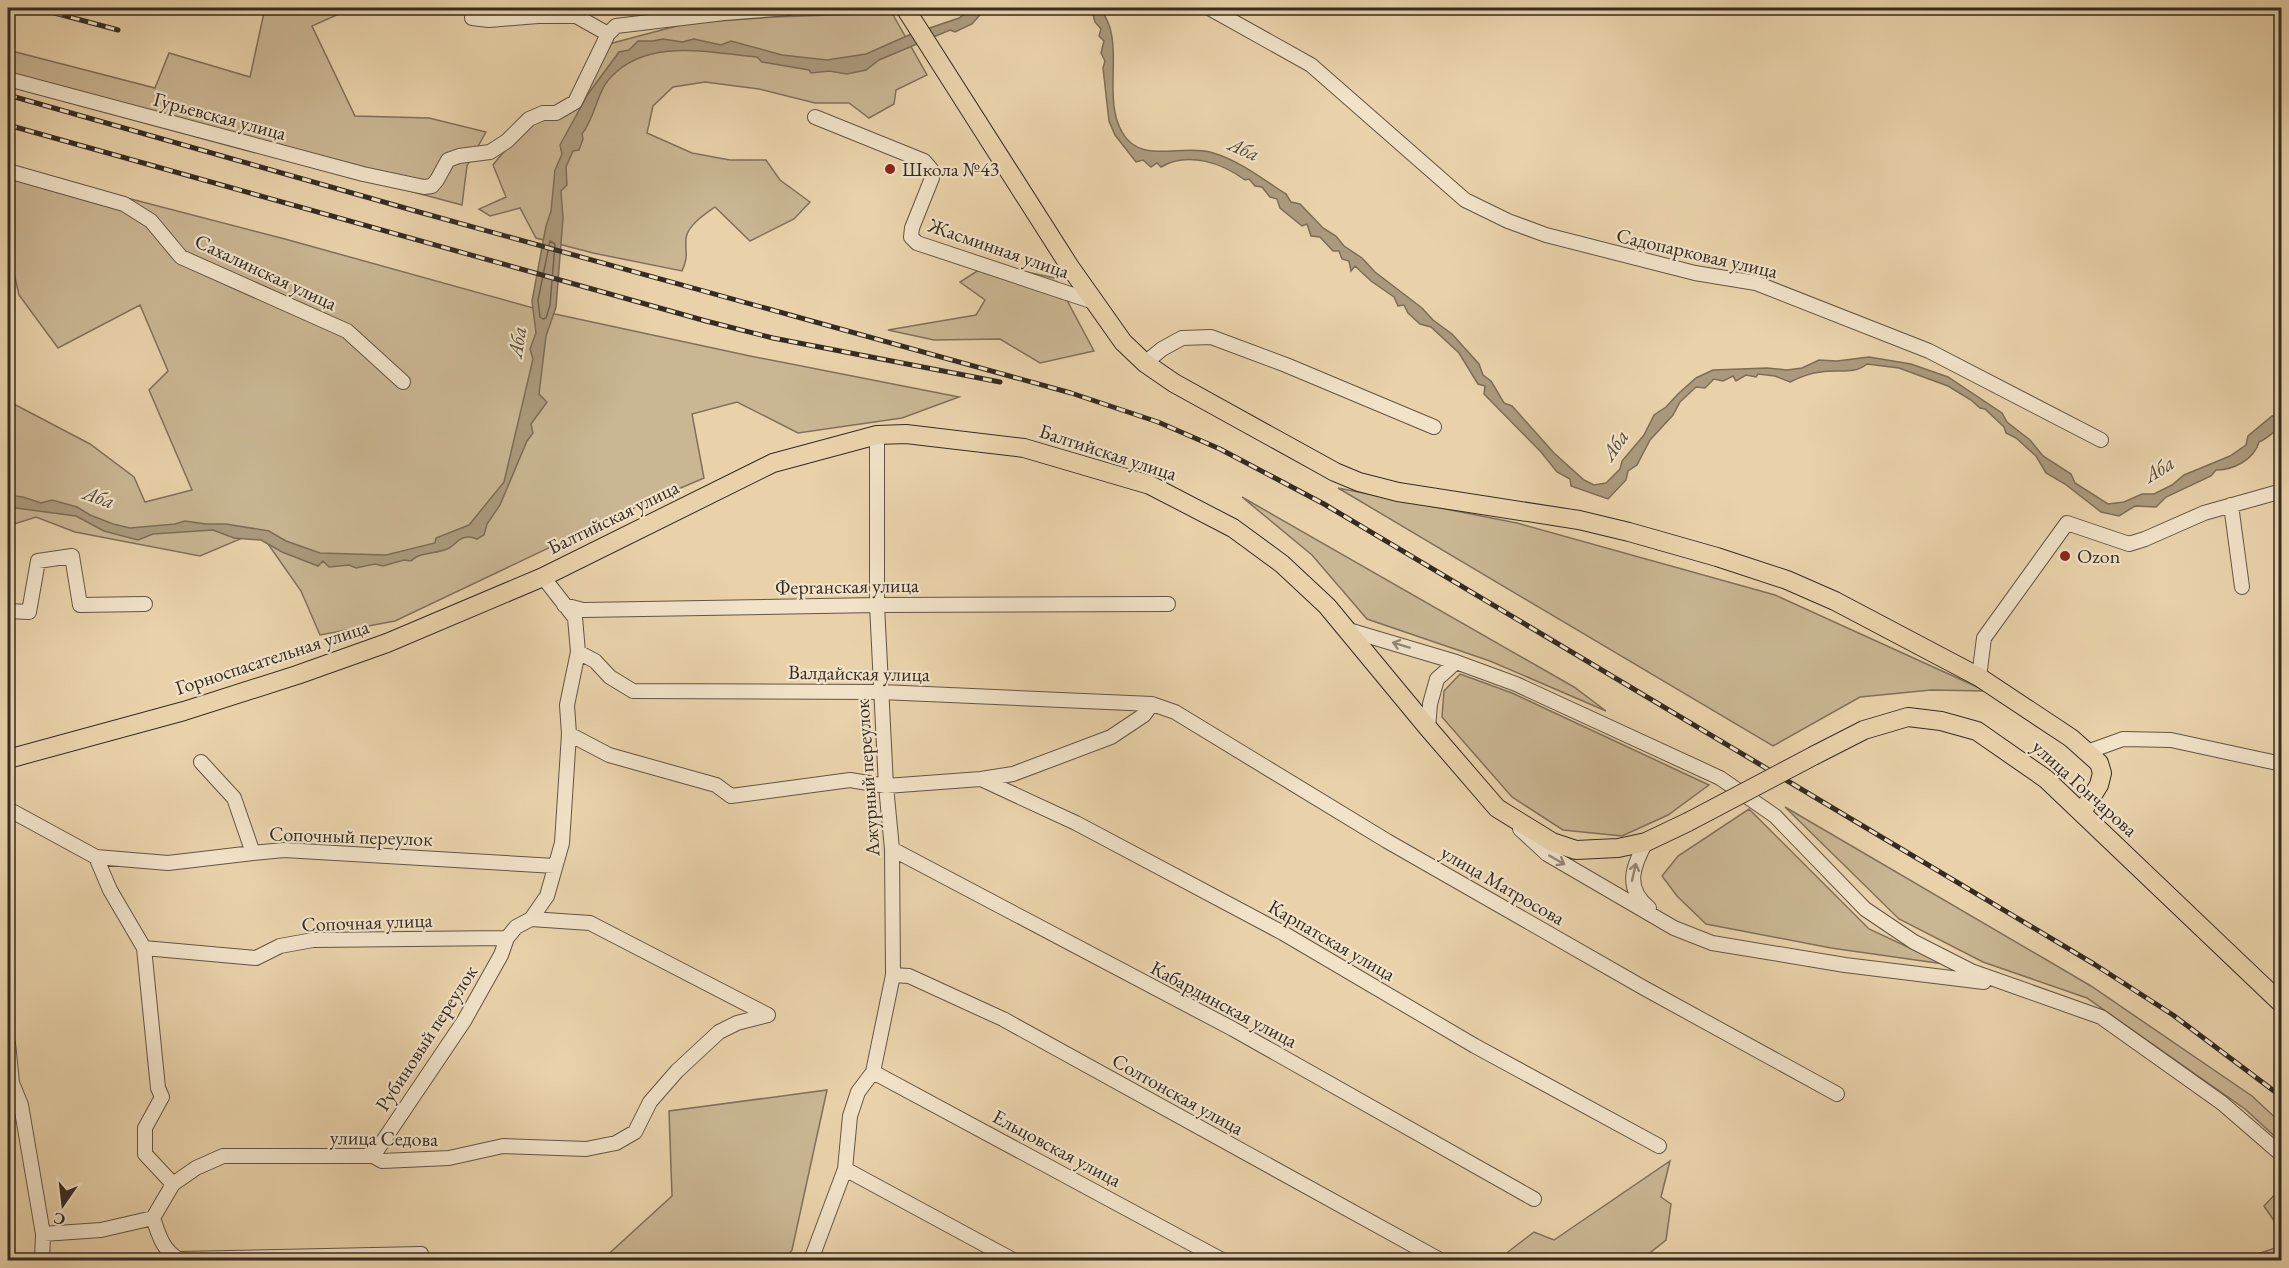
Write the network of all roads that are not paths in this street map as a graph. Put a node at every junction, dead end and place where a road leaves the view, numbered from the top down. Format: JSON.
{"nodes":[{"id":1,"x":789,"y":8,"type":"edge"},
{"id":2,"x":1209,"y":8,"type":"edge"},
{"id":3,"x":907,"y":11,"type":"edge"},
{"id":4,"x":472,"y":18,"type":"dead end"},
{"id":5,"x":608,"y":34,"type":"junction"},
{"id":6,"x":8,"y":79,"type":"edge"},
{"id":7,"x":815,"y":117,"type":"dead end"},
{"id":8,"x":8,"y":171,"type":"edge"},
{"id":9,"x":1094,"y":302,"type":"junction"},
{"id":10,"x":1145,"y":363,"type":"junction"},
{"id":11,"x":403,"y":382,"type":"dead end"},
{"id":12,"x":1434,"y":427,"type":"dead end"},
{"id":13,"x":878,"y":435,"type":"junction"},
{"id":14,"x":2101,"y":440,"type":"dead end"},
{"id":15,"x":2282,"y":491,"type":"edge"},
{"id":16,"x":2231,"y":505,"type":"junction"},
{"id":17,"x":543,"y":577,"type":"junction"},
{"id":18,"x":2241,"y":587,"type":"dead end"},
{"id":19,"x":145,"y":604,"type":"dead end"},
{"id":20,"x":877,"y":604,"type":"junction"},
{"id":21,"x":1168,"y":604,"type":"dead end"},
{"id":22,"x":564,"y":605,"type":"junction"},
{"id":23,"x":8,"y":611,"type":"edge"},
{"id":24,"x":1345,"y":629,"type":"junction"},
{"id":25,"x":578,"y":652,"type":"junction"},
{"id":26,"x":1456,"y":662,"type":"junction"},
{"id":27,"x":1979,"y":676,"type":"junction"},
{"id":28,"x":881,"y":692,"type":"junction"},
{"id":29,"x":1152,"y":704,"type":"junction"},
{"id":30,"x":1428,"y":728,"type":"junction"},
{"id":31,"x":569,"y":734,"type":"junction"},
{"id":32,"x":2087,"y":752,"type":"junction"},
{"id":33,"x":8,"y":759,"type":"edge"},
{"id":34,"x":201,"y":762,"type":"dead end"},
{"id":35,"x":2282,"y":764,"type":"edge"},
{"id":36,"x":981,"y":779,"type":"junction"},
{"id":37,"x":886,"y":786,"type":"junction"},
{"id":38,"x":1497,"y":808,"type":"junction"},
{"id":39,"x":8,"y":809,"type":"edge"},
{"id":40,"x":2082,"y":812,"type":"junction"},
{"id":41,"x":1688,"y":822,"type":"joint"},
{"id":42,"x":1646,"y":842,"type":"junction"},
{"id":43,"x":892,"y":849,"type":"junction"},
{"id":44,"x":253,"y":853,"type":"junction"},
{"id":45,"x":96,"y":857,"type":"junction"},
{"id":46,"x":555,"y":866,"type":"junction"},
{"id":47,"x":531,"y":919,"type":"junction"},
{"id":48,"x":1674,"y":928,"type":"junction"},
{"id":49,"x":507,"y":938,"type":"junction"},
{"id":50,"x":144,"y":948,"type":"junction"},
{"id":51,"x":893,"y":975,"type":"junction"},
{"id":52,"x":2010,"y":985,"type":"junction"},
{"id":53,"x":2282,"y":1004,"type":"edge"},
{"id":54,"x":8,"y":1043,"type":"edge"},
{"id":55,"x":873,"y":1072,"type":"junction"},
{"id":56,"x":1838,"y":1094,"type":"dead end"},
{"id":57,"x":1659,"y":1146,"type":"dead end"},
{"id":58,"x":2282,"y":1155,"type":"edge"},
{"id":59,"x":373,"y":1156,"type":"junction"},
{"id":60,"x":845,"y":1169,"type":"junction"},
{"id":61,"x":173,"y":1184,"type":"junction"},
{"id":62,"x":1534,"y":1199,"type":"dead end"},
{"id":63,"x":153,"y":1218,"type":"junction"},
{"id":64,"x":43,"y":1234,"type":"junction"},
{"id":65,"x":42,"y":1260,"type":"edge"},
{"id":66,"x":423,"y":1260,"type":"edge"},
{"id":67,"x":811,"y":1260,"type":"edge"},
{"id":68,"x":1013,"y":1260,"type":"edge"},
{"id":69,"x":1222,"y":1260,"type":"edge"},
{"id":70,"x":1440,"y":1260,"type":"edge"}],
"edges":[{"from":1,"to":5,"type":"street"},
{"from":2,"to":14,"type":"street","name":"Садопарковая улица"},
{"from":3,"to":9,"type":"main road"},
{"from":4,"to":5,"type":"street"},
{"from":5,"to":6,"type":"street","name":"Гурьевская улица"},
{"from":7,"to":9,"type":"street","name":"Жасминная улица"},
{"from":8,"to":11,"type":"street","name":"Сахалинская улица"},
{"from":9,"to":10,"type":"main road"},
{"from":10,"to":12,"type":"street"},
{"from":10,"to":27,"type":"main road"},
{"from":13,"to":17,"type":"main road","name":"Балтийская улица"},
{"from":13,"to":20,"type":"street","name":"Ажурный переулок"},
{"from":13,"to":24,"type":"main road","name":"Балтийская улица"},
{"from":15,"to":16,"type":"street"},
{"from":16,"to":18,"type":"street"},
{"from":16,"to":27,"type":"street"},
{"from":17,"to":22,"type":"street"},
{"from":17,"to":33,"type":"main road","name":"Горноспасательная улица"},
{"from":19,"to":23,"type":"street"},
{"from":20,"to":21,"type":"street","name":"Ферганская улица"},
{"from":20,"to":22,"type":"street","name":"Ферганская улица"},
{"from":20,"to":28,"type":"street","name":"Ажурный переулок"},
{"from":22,"to":25,"type":"street"},
{"from":26,"to":24,"type":"street","one_way":true},
{"from":24,"to":30,"type":"main road","name":"Балтийская улица"},
{"from":25,"to":28,"type":"street","name":"Валдайская улица"},
{"from":25,"to":31,"type":"street"},
{"from":26,"to":30,"type":"street"},
{"from":26,"to":52,"type":"street"},
{"from":27,"to":32,"type":"main road"},
{"from":28,"to":29,"type":"street","name":"Валдайская улица"},
{"from":28,"to":37,"type":"street","name":"Ажурный переулок"},
{"from":29,"to":36,"type":"street","name":"Карпатская улица"},
{"from":29,"to":56,"type":"street","name":"улица Матросова"},
{"from":30,"to":38,"type":"main road","name":"Балтийская улица"},
{"from":31,"to":37,"type":"street","name":"Карпатская улица"},
{"from":31,"to":46,"type":"street"},
{"from":32,"to":35,"type":"street"},
{"from":32,"to":40,"type":"main road"},
{"from":34,"to":44,"type":"street","name":"Сопочный переулок"},
{"from":36,"to":37,"type":"street","name":"Карпатская улица"},
{"from":36,"to":57,"type":"street","name":"Карпатская улица"},
{"from":37,"to":43,"type":"street","name":"Ажурный переулок"},
{"from":38,"to":42,"type":"main road","name":"Балтийская улица"},
{"from":38,"to":48,"type":"street","one_way":true},
{"from":39,"to":45,"type":"street"},
{"from":40,"to":41,"type":"main road","name":"улица Гончарова","bridge":true},
{"from":40,"to":53,"type":"main road","name":"улица Гончарова"},
{"from":41,"to":42,"type":"main road","name":"Балтийская улица"},
{"from":48,"to":42,"type":"street","one_way":true},
{"from":43,"to":51,"type":"street","name":"Ажурный переулок"},
{"from":43,"to":62,"type":"street","name":"Кабардинская улица"},
{"from":44,"to":45,"type":"street"},
{"from":44,"to":46,"type":"street","name":"Сопочный переулок"},
{"from":45,"to":50,"type":"street"},
{"from":46,"to":47,"type":"street"},
{"from":47,"to":49,"type":"street"},
{"from":47,"to":59,"type":"street","name":"улица Седова"},
{"from":48,"to":52,"type":"street"},
{"from":49,"to":50,"type":"street","name":"Сопочная улица"},
{"from":49,"to":59,"type":"street","name":"Рубиновый переулок"},
{"from":50,"to":61,"type":"street"},
{"from":51,"to":55,"type":"street","name":"Ажурный переулок"},
{"from":51,"to":70,"type":"street","name":"Солтонская улица"},
{"from":52,"to":58,"type":"street"},
{"from":54,"to":64,"type":"street"},
{"from":55,"to":60,"type":"street"},
{"from":55,"to":69,"type":"street","name":"Ельцовская улица"},
{"from":59,"to":61,"type":"street","name":"улица Седова"},
{"from":60,"to":67,"type":"street"},
{"from":60,"to":68,"type":"street"},
{"from":61,"to":63,"type":"street","name":"улица Седова"},
{"from":63,"to":64,"type":"street"},
{"from":63,"to":66,"type":"street"},
{"from":64,"to":65,"type":"street"}]}
